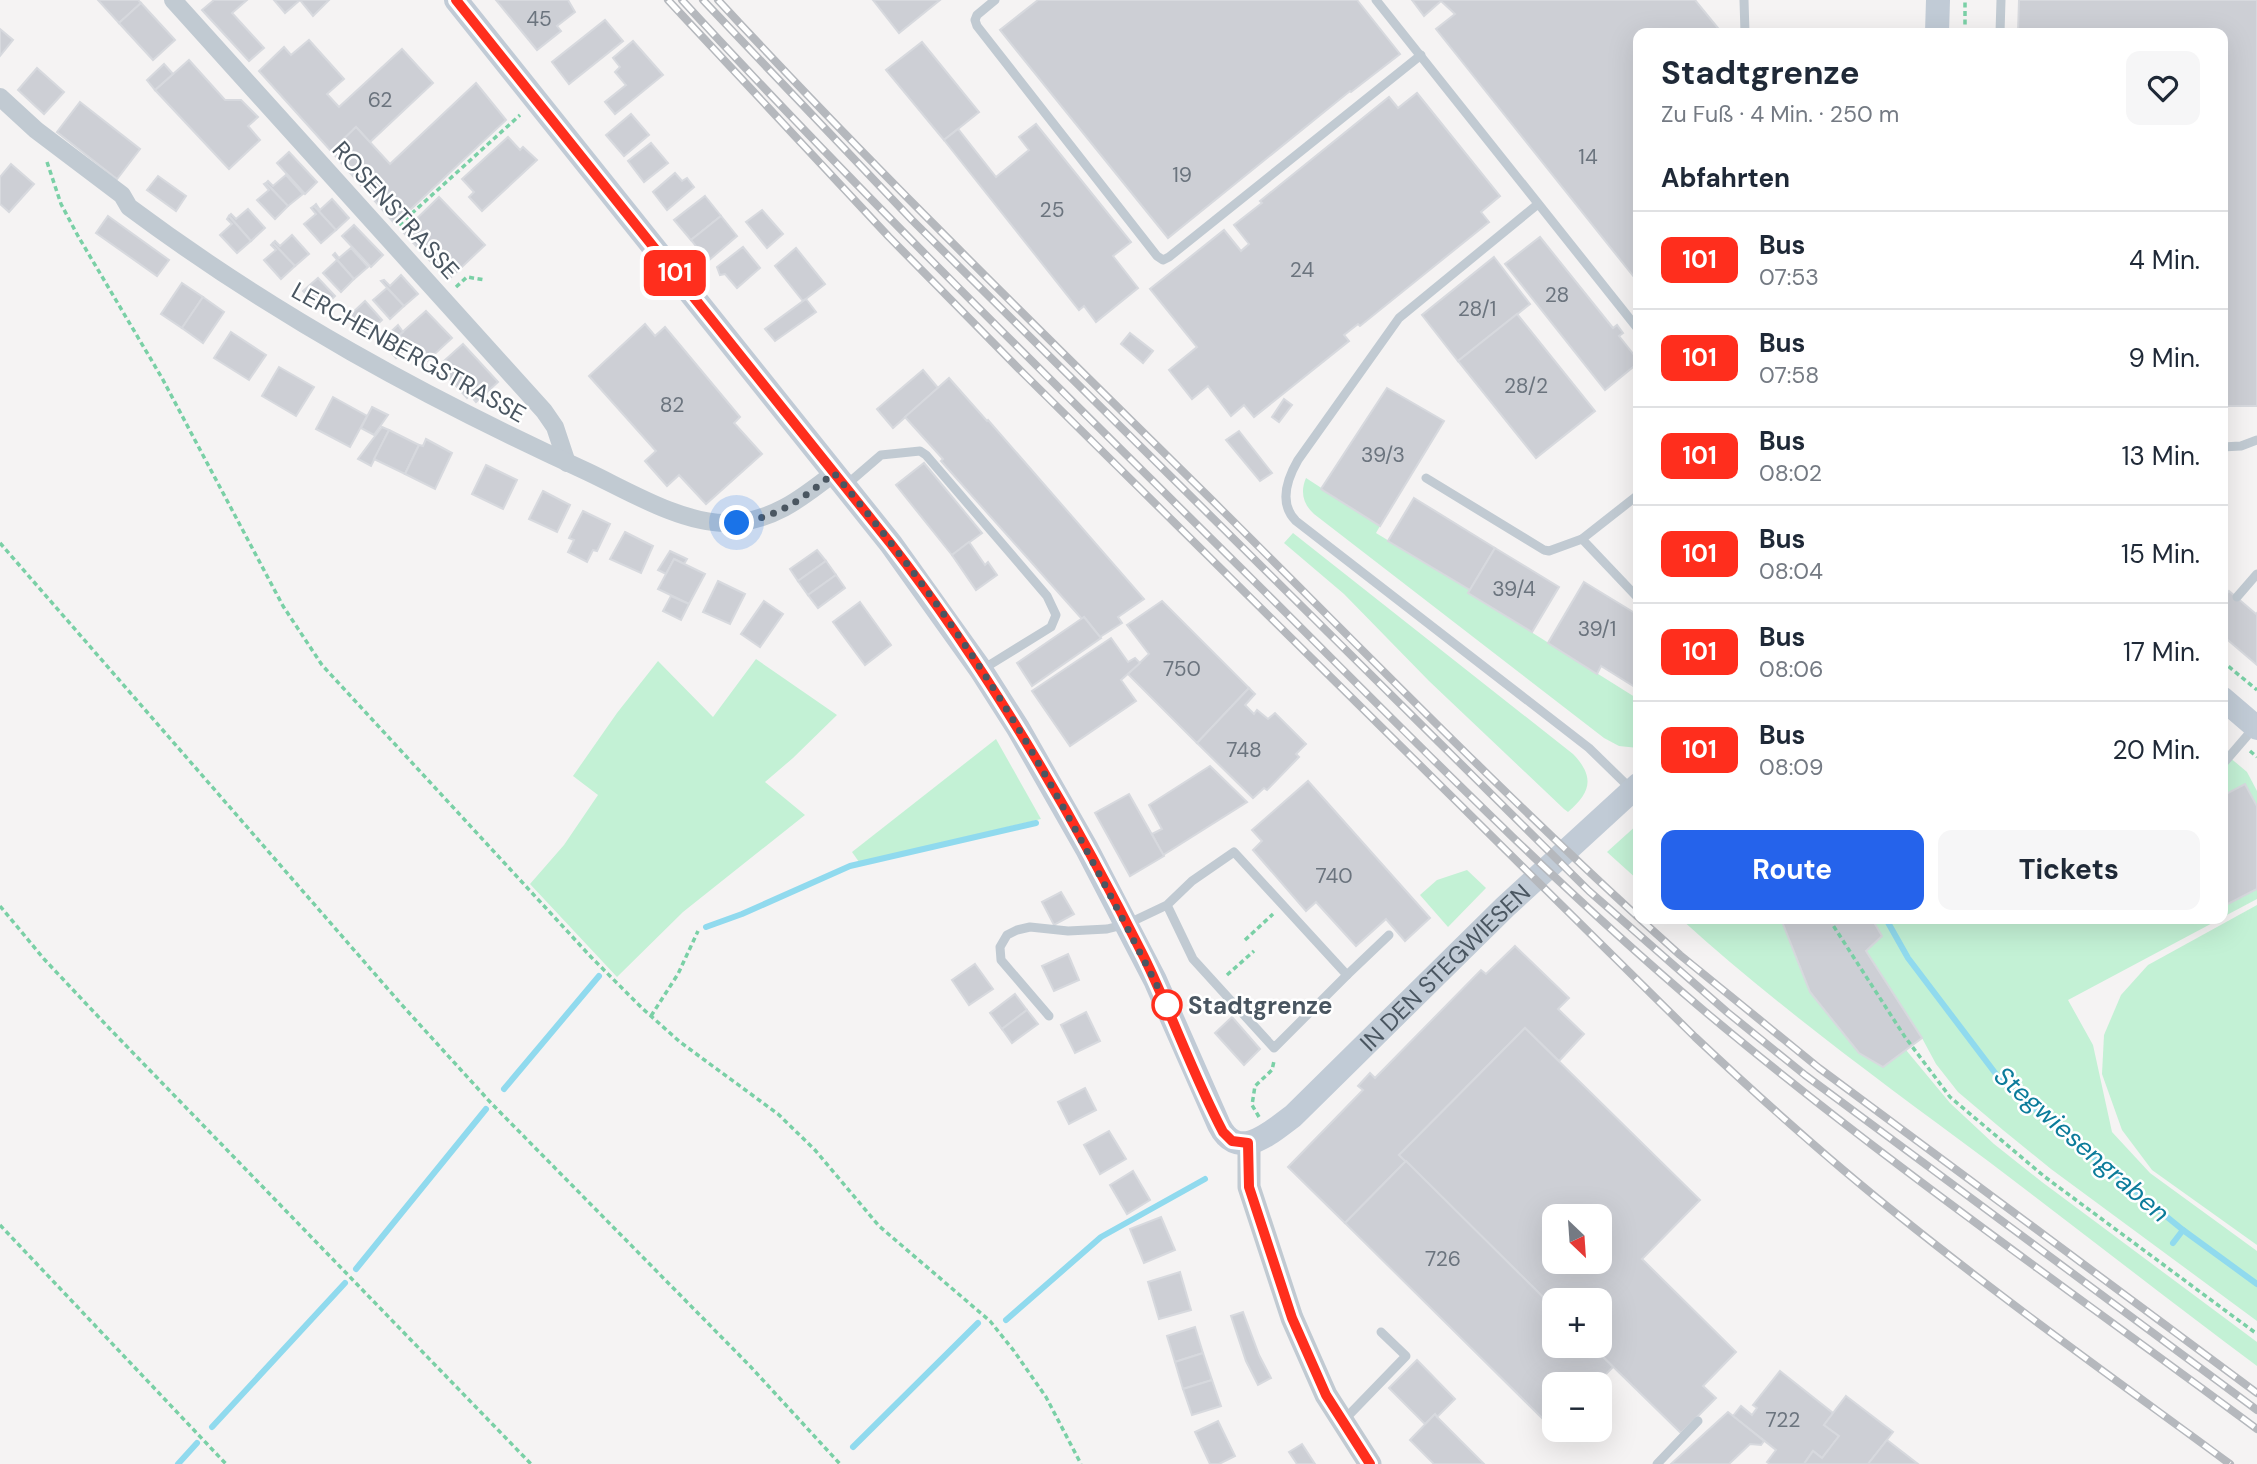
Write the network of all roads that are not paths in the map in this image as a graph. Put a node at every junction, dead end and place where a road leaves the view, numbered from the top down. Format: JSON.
{"nodes":[{"id":1,"x":173,"y":0,"type":"edge"},
{"id":2,"x":456,"y":0,"type":"edge"},
{"id":3,"x":995,"y":0,"type":"edge"},
{"id":4,"x":1376,"y":0,"type":"edge"},
{"id":5,"x":1744,"y":0,"type":"edge"},
{"id":6,"x":1938,"y":0,"type":"edge"},
{"id":7,"x":2001,"y":0,"type":"edge"},
{"id":8,"x":1745,"y":28,"type":"edge"},
{"id":9,"x":1937,"y":28,"type":"edge"},
{"id":10,"x":2000,"y":28,"type":"edge"},
{"id":11,"x":1421,"y":55,"type":"junction"},
{"id":12,"x":0,"y":97,"type":"edge"},
{"id":13,"x":1538,"y":204,"type":"junction"},
{"id":14,"x":1633,"y":323,"type":"edge"},
{"id":15,"x":2257,"y":440,"type":"edge"},
{"id":16,"x":2228,"y":447,"type":"edge"},
{"id":17,"x":567,"y":463,"type":"junction"},
{"id":18,"x":1426,"y":478,"type":"dead end"},
{"id":19,"x":839,"y":480,"type":"junction"},
{"id":20,"x":1633,"y":499,"type":"edge"},
{"id":21,"x":1582,"y":538,"type":"junction"},
{"id":22,"x":2257,"y":574,"type":"edge"},
{"id":23,"x":1633,"y":593,"type":"edge"},
{"id":24,"x":2237,"y":597,"type":"dead end"},
{"id":25,"x":981,"y":670,"type":"junction"},
{"id":26,"x":2228,"y":703,"type":"edge"},
{"id":27,"x":2256,"y":727,"type":"edge"},
{"id":28,"x":2228,"y":758,"type":"edge"},
{"id":29,"x":1633,"y":786,"type":"edge"},
{"id":30,"x":1633,"y":790,"type":"edge"},
{"id":31,"x":1167,"y":905,"type":"junction"},
{"id":32,"x":1127,"y":924,"type":"junction"},
{"id":33,"x":1389,"y":935,"type":"dead end"},
{"id":34,"x":1347,"y":975,"type":"junction"},
{"id":35,"x":1049,"y":1016,"type":"dead end"},
{"id":36,"x":1259,"y":1138,"type":"junction"},
{"id":37,"x":1381,"y":1332,"type":"dead end"},
{"id":38,"x":1698,"y":1421,"type":"dead end"},
{"id":39,"x":1342,"y":1422,"type":"junction"},
{"id":40,"x":1370,"y":1464,"type":"edge"},
{"id":41,"x":1657,"y":1464,"type":"edge"}],
"edges":[{"from":1,"to":17,"type":"street","name":"ROSENSTRASSE"},
{"from":2,"to":19,"type":"main road"},
{"from":3,"to":11,"type":"lane"},
{"from":4,"to":11,"type":"lane"},
{"from":5,"to":8,"type":"lane"},
{"from":6,"to":9,"type":"main road"},
{"from":7,"to":10,"type":"lane"},
{"from":11,"to":13,"type":"lane"},
{"from":12,"to":17,"type":"street","name":"LERCHENBERGSTRASSE"},
{"from":13,"to":14,"type":"lane"},
{"from":13,"to":29,"type":"lane"},
{"from":15,"to":16,"type":"lane"},
{"from":17,"to":19,"type":"street","name":"LERCHENBERGSTRASSE"},
{"from":18,"to":21,"type":"lane"},
{"from":19,"to":25,"type":"main road"},
{"from":19,"to":25,"type":"lane"},
{"from":20,"to":21,"type":"lane"},
{"from":21,"to":23,"type":"lane"},
{"from":22,"to":24,"type":"lane"},
{"from":25,"to":32,"type":"main road"},
{"from":26,"to":27,"type":"main road"},
{"from":27,"to":28,"type":"lane"},
{"from":30,"to":36,"type":"main road","name":"IN DEN STEGWIESEN"},
{"from":31,"to":32,"type":"lane"},
{"from":31,"to":34,"type":"lane"},
{"from":31,"to":34,"type":"lane"},
{"from":32,"to":35,"type":"lane"},
{"from":32,"to":36,"type":"main road"},
{"from":33,"to":34,"type":"lane"},
{"from":36,"to":39,"type":"street"},
{"from":37,"to":39,"type":"lane"},
{"from":38,"to":41,"type":"lane"},
{"from":39,"to":40,"type":"street"}]}
